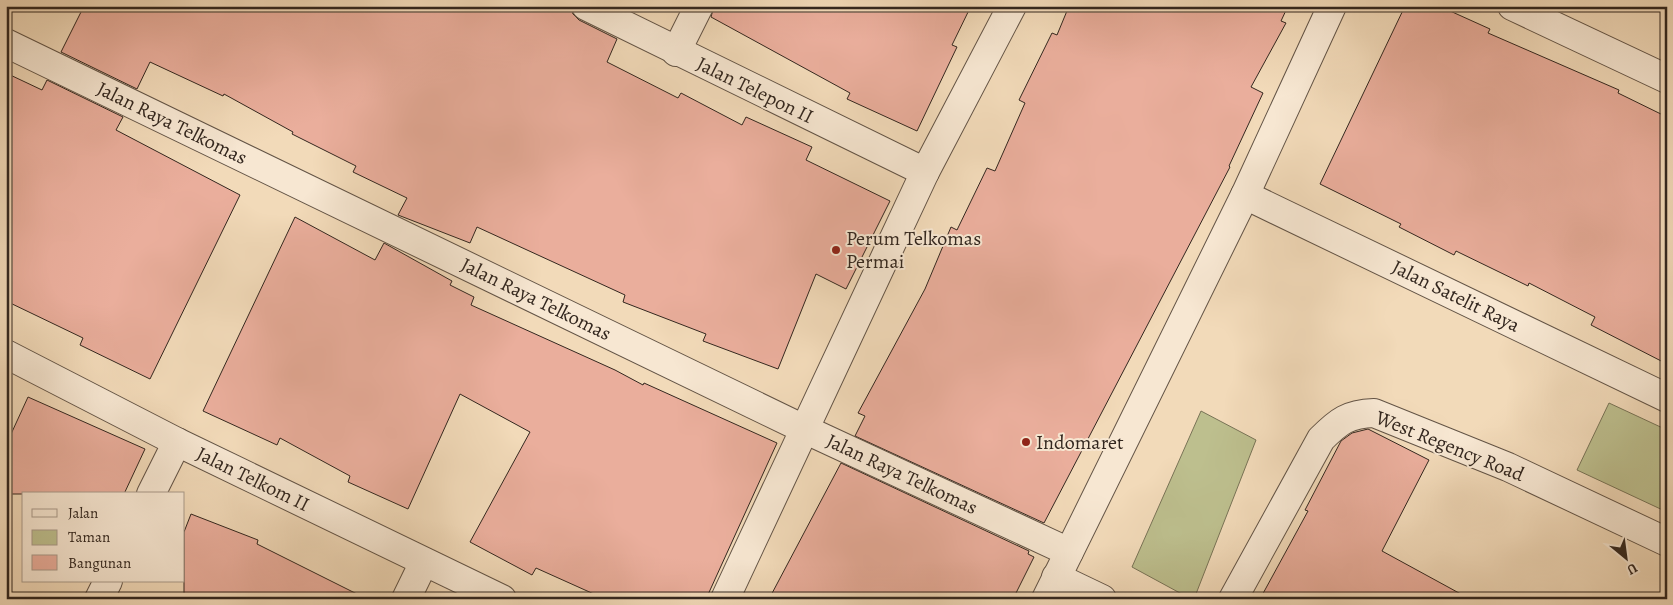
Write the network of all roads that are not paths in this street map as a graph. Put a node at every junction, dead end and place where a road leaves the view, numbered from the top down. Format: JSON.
{"nodes":[{"id":1,"x":586,"y":6,"type":"edge"},
{"id":2,"x":699,"y":6,"type":"edge"},
{"id":3,"x":1012,"y":6,"type":"edge"},
{"id":4,"x":1332,"y":6,"type":"edge"},
{"id":5,"x":1512,"y":6,"type":"edge"},
{"id":6,"x":6,"y":43,"type":"edge"},
{"id":7,"x":676,"y":52,"type":"junction"},
{"id":8,"x":1667,"y":80,"type":"edge"},
{"id":9,"x":925,"y":172,"type":"junction"},
{"id":10,"x":1245,"y":195,"type":"junction"},
{"id":11,"x":6,"y":354,"type":"edge"},
{"id":12,"x":1667,"y":398,"type":"edge"},
{"id":13,"x":804,"y":429,"type":"junction"},
{"id":14,"x":177,"y":442,"type":"junction"},
{"id":15,"x":152,"y":492,"type":"edge"},
{"id":16,"x":1667,"y":542,"type":"edge"},
{"id":17,"x":1068,"y":552,"type":"junction"},
{"id":18,"x":424,"y":562,"type":"junction"},
{"id":19,"x":108,"y":582,"type":"edge"},
{"id":20,"x":1051,"y":588,"type":"edge"},
{"id":21,"x":99,"y":599,"type":"edge"},
{"id":22,"x":406,"y":599,"type":"edge"},
{"id":23,"x":502,"y":599,"type":"edge"},
{"id":24,"x":725,"y":599,"type":"edge"},
{"id":25,"x":1102,"y":599,"type":"edge"},
{"id":26,"x":1233,"y":599,"type":"edge"}],
"edges":[{"from":1,"to":7,"type":"street","name":"Jalan Telepon II"},
{"from":2,"to":7,"type":"street"},
{"from":3,"to":9,"type":"street"},
{"from":4,"to":10,"type":"street"},
{"from":5,"to":8,"type":"street"},
{"from":6,"to":13,"type":"street","name":"Jalan Raya Telkomas"},
{"from":7,"to":9,"type":"street","name":"Jalan Telepon II"},
{"from":9,"to":13,"type":"street"},
{"from":10,"to":12,"type":"street","name":"Jalan Satelit Raya"},
{"from":10,"to":17,"type":"street"},
{"from":11,"to":14,"type":"street","name":"Jalan Telkom II"},
{"from":13,"to":17,"type":"street","name":"Jalan Raya Telkomas"},
{"from":13,"to":24,"type":"street"},
{"from":14,"to":15,"type":"street"},
{"from":14,"to":18,"type":"street","name":"Jalan Telkom II"},
{"from":16,"to":26,"type":"street","name":"West Regency Road"},
{"from":17,"to":20,"type":"street"},
{"from":18,"to":22,"type":"street"},
{"from":18,"to":23,"type":"street","name":"Jalan Telkom II"},
{"from":19,"to":21,"type":"street"},
{"from":20,"to":25,"type":"street"}]}
